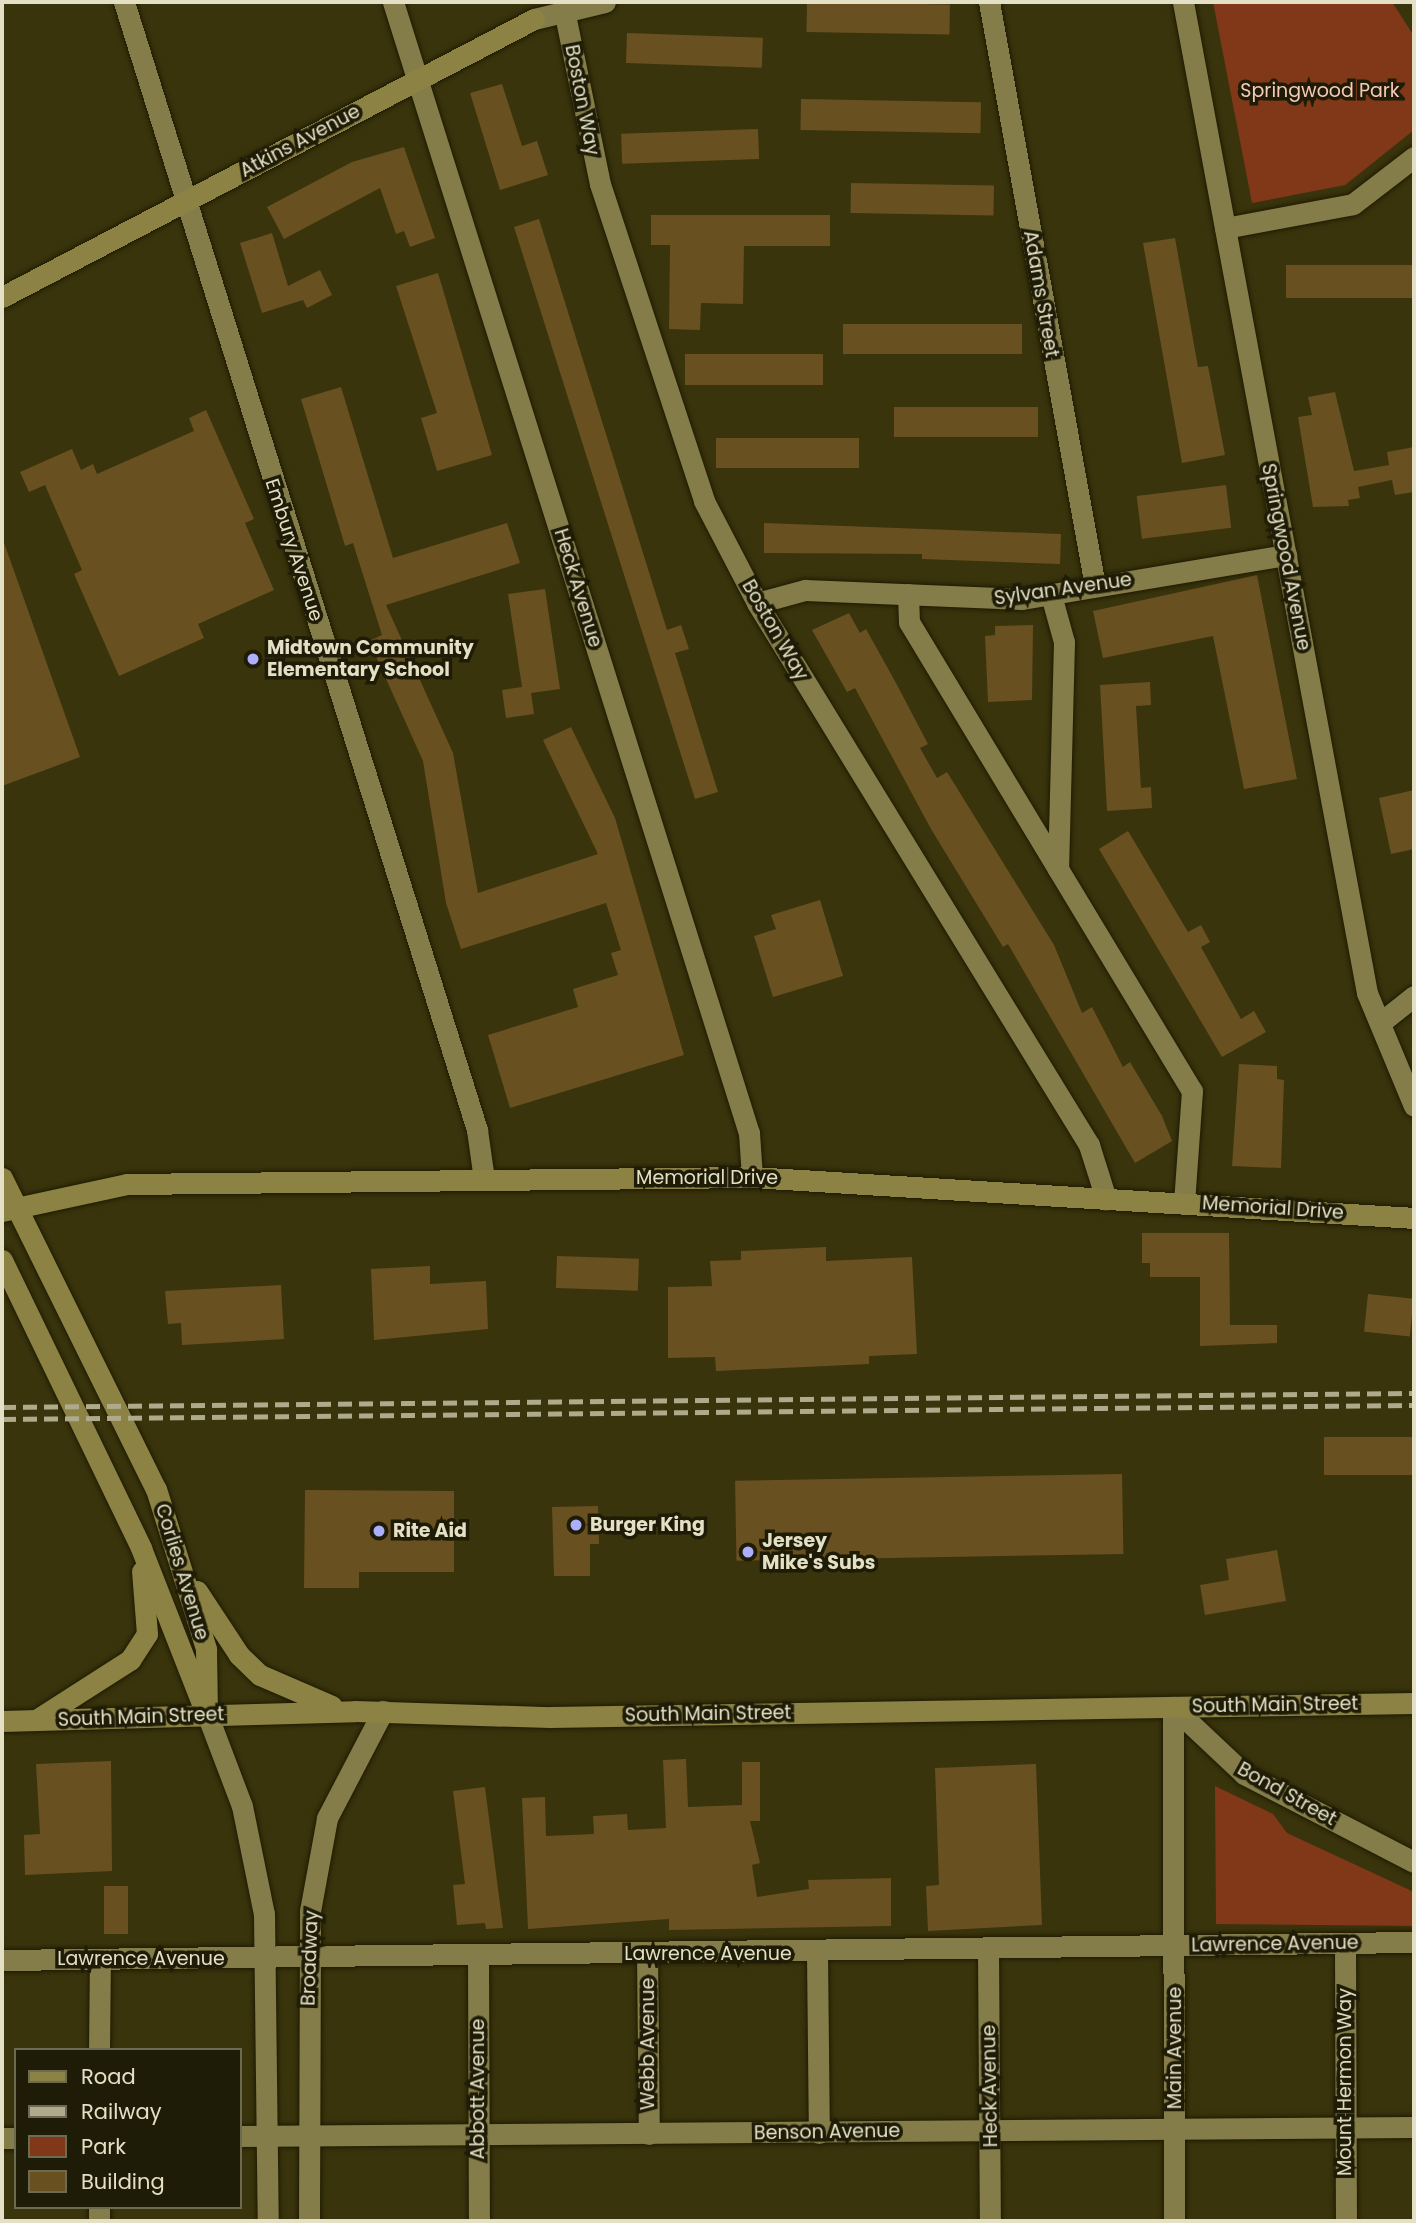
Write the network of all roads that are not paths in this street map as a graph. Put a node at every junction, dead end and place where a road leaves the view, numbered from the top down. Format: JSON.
{"nodes":[{"id":1,"x":124,"y":2,"type":"edge"},
{"id":2,"x":394,"y":2,"type":"edge"},
{"id":3,"x":605,"y":2,"type":"edge"},
{"id":4,"x":989,"y":2,"type":"edge"},
{"id":5,"x":1183,"y":2,"type":"edge"},
{"id":6,"x":564,"y":10,"type":"junction"},
{"id":7,"x":534,"y":19,"type":"joint"},
{"id":8,"x":418,"y":79,"type":"junction"},
{"id":9,"x":1414,"y":158,"type":"edge"},
{"id":10,"x":184,"y":202,"type":"junction"},
{"id":11,"x":1225,"y":228,"type":"junction"},
{"id":12,"x":2,"y":296,"type":"edge"},
{"id":13,"x":1286,"y":555,"type":"junction"},
{"id":14,"x":1095,"y":586,"type":"junction"},
{"id":15,"x":908,"y":594,"type":"junction"},
{"id":16,"x":1051,"y":595,"type":"junction"},
{"id":17,"x":757,"y":603,"type":"junction"},
{"id":18,"x":1058,"y":869,"type":"junction"},
{"id":19,"x":1414,"y":996,"type":"edge"},
{"id":20,"x":1380,"y":1023,"type":"junction"},
{"id":21,"x":1414,"y":1105,"type":"edge"},
{"id":22,"x":752,"y":1177,"type":"junction"},
{"id":23,"x":2,"y":1178,"type":"edge"},
{"id":24,"x":484,"y":1179,"type":"junction"},
{"id":25,"x":1106,"y":1199,"type":"junction"},
{"id":26,"x":1184,"y":1202,"type":"junction"},
{"id":27,"x":9,"y":1209,"type":"edge"},
{"id":28,"x":1414,"y":1218,"type":"edge"},
{"id":29,"x":2,"y":1259,"type":"edge"},
{"id":30,"x":141,"y":1548,"type":"junction"},
{"id":31,"x":185,"y":1571,"type":"junction"},
{"id":32,"x":1414,"y":1703,"type":"edge"},
{"id":33,"x":1173,"y":1706,"type":"junction"},
{"id":34,"x":355,"y":1711,"type":"junction"},
{"id":35,"x":383,"y":1711,"type":"junction"},
{"id":36,"x":207,"y":1714,"type":"junction"},
{"id":37,"x":2,"y":1721,"type":"edge"},
{"id":38,"x":34,"y":1721,"type":"junction"},
{"id":39,"x":1414,"y":1862,"type":"edge"},
{"id":40,"x":1414,"y":1942,"type":"edge"},
{"id":41,"x":1345,"y":1943,"type":"junction"},
{"id":42,"x":1175,"y":1945,"type":"junction"},
{"id":43,"x":988,"y":1951,"type":"junction"},
{"id":44,"x":268,"y":1953,"type":"junction"},
{"id":45,"x":817,"y":1953,"type":"junction"},
{"id":46,"x":647,"y":1954,"type":"junction"},
{"id":47,"x":478,"y":1956,"type":"junction"},
{"id":48,"x":308,"y":1957,"type":"junction"},
{"id":49,"x":100,"y":1959,"type":"junction"},
{"id":50,"x":2,"y":1960,"type":"edge"},
{"id":51,"x":99,"y":2048,"type":"edge"},
{"id":52,"x":1345,"y":2127,"type":"junction"},
{"id":53,"x":1414,"y":2127,"type":"edge"},
{"id":54,"x":1175,"y":2129,"type":"junction"},
{"id":55,"x":990,"y":2130,"type":"junction"},
{"id":56,"x":819,"y":2133,"type":"junction"},
{"id":57,"x":649,"y":2134,"type":"junction"},
{"id":58,"x":242,"y":2136,"type":"edge"},
{"id":59,"x":268,"y":2136,"type":"junction"},
{"id":60,"x":308,"y":2136,"type":"junction"},
{"id":61,"x":478,"y":2136,"type":"junction"},
{"id":62,"x":268,"y":2221,"type":"edge"},
{"id":63,"x":309,"y":2221,"type":"edge"},
{"id":64,"x":479,"y":2221,"type":"edge"},
{"id":65,"x":990,"y":2221,"type":"edge"},
{"id":66,"x":1174,"y":2221,"type":"edge"},
{"id":67,"x":1346,"y":2221,"type":"edge"}],
"edges":[{"from":1,"to":10,"type":"street","name":"Embury Avenue"},
{"from":2,"to":8,"type":"street","name":"Heck Avenue"},
{"from":3,"to":6,"type":"street","name":"Atkins Avenue"},
{"from":4,"to":14,"type":"street","name":"Adams Street"},
{"from":5,"to":11,"type":"street","name":"Springwood Avenue"},
{"from":6,"to":7,"type":"street","name":"Atkins Avenue"},
{"from":6,"to":17,"type":"street","name":"Boston Way"},
{"from":7,"to":8,"type":"main road","name":"Atkins Avenue"},
{"from":8,"to":10,"type":"main road","name":"Atkins Avenue"},
{"from":8,"to":22,"type":"street","name":"Heck Avenue"},
{"from":9,"to":11,"type":"street"},
{"from":10,"to":12,"type":"main road","name":"Atkins Avenue"},
{"from":10,"to":24,"type":"street","name":"Embury Avenue"},
{"from":11,"to":13,"type":"street","name":"Springwood Avenue"},
{"from":13,"to":14,"type":"street","name":"Sylvan Avenue"},
{"from":13,"to":20,"type":"street","name":"Springwood Avenue"},
{"from":14,"to":16,"type":"street","name":"Sylvan Avenue"},
{"from":15,"to":16,"type":"street","name":"Sylvan Avenue"},
{"from":15,"to":17,"type":"street","name":"Sylvan Avenue"},
{"from":15,"to":18,"type":"street"},
{"from":16,"to":18,"type":"street"},
{"from":17,"to":25,"type":"street","name":"Boston Way"},
{"from":18,"to":26,"type":"street"},
{"from":19,"to":20,"type":"street"},
{"from":20,"to":21,"type":"street","name":"Springwood Avenue"},
{"from":22,"to":24,"type":"main road","name":"Memorial Drive"},
{"from":22,"to":25,"type":"main road","name":"Memorial Drive"},
{"from":23,"to":27,"type":"main road","name":"Corlies Avenue"},
{"from":24,"to":27,"type":"main road","name":"Memorial Drive"},
{"from":25,"to":26,"type":"main road","name":"Memorial Drive"},
{"from":26,"to":28,"type":"main road","name":"Memorial Drive"},
{"from":27,"to":31,"type":"main road","name":"Corlies Avenue"},
{"from":29,"to":30,"type":"main road","name":"Corlies Avenue"},
{"from":30,"to":36,"type":"main road","name":"Corlies Avenue"},
{"from":30,"to":38,"type":"main road"},
{"from":31,"to":34,"type":"main road"},
{"from":31,"to":36,"type":"main road","name":"Corlies Avenue"},
{"from":32,"to":33,"type":"main road","name":"South Main Street"},
{"from":33,"to":35,"type":"main road","name":"South Main Street"},
{"from":33,"to":39,"type":"street","name":"Bond Street"},
{"from":33,"to":42,"type":"street","name":"Main Avenue"},
{"from":34,"to":35,"type":"main road","name":"South Main Street"},
{"from":34,"to":36,"type":"main road","name":"South Main Street"},
{"from":35,"to":48,"type":"street","name":"Broadway"},
{"from":36,"to":38,"type":"main road","name":"South Main Street"},
{"from":36,"to":44,"type":"street"},
{"from":37,"to":38,"type":"main road","name":"South Main Street"},
{"from":40,"to":41,"type":"street","name":"Lawrence Avenue"},
{"from":41,"to":42,"type":"street","name":"Lawrence Avenue"},
{"from":41,"to":52,"type":"street","name":"Mount Hermon Way"},
{"from":42,"to":43,"type":"street","name":"Lawrence Avenue"},
{"from":42,"to":54,"type":"street","name":"Main Avenue"},
{"from":43,"to":45,"type":"street","name":"Lawrence Avenue"},
{"from":43,"to":55,"type":"street","name":"Heck Avenue"},
{"from":44,"to":48,"type":"street","name":"Lawrence Avenue"},
{"from":44,"to":49,"type":"street","name":"Lawrence Avenue"},
{"from":44,"to":59,"type":"street"},
{"from":45,"to":46,"type":"street","name":"Lawrence Avenue"},
{"from":45,"to":56,"type":"street"},
{"from":46,"to":47,"type":"street","name":"Lawrence Avenue"},
{"from":46,"to":57,"type":"street","name":"Webb Avenue"},
{"from":47,"to":48,"type":"street","name":"Lawrence Avenue"},
{"from":47,"to":61,"type":"street","name":"Abbott Avenue"},
{"from":48,"to":60,"type":"street","name":"Broadway"},
{"from":49,"to":50,"type":"street","name":"Lawrence Avenue"},
{"from":49,"to":51,"type":"street"},
{"from":52,"to":53,"type":"street","name":"Benson Avenue"},
{"from":52,"to":54,"type":"street","name":"Benson Avenue"},
{"from":52,"to":67,"type":"street","name":"Mount Hermon Way"},
{"from":54,"to":55,"type":"street","name":"Benson Avenue"},
{"from":54,"to":66,"type":"street","name":"Main Avenue"},
{"from":55,"to":56,"type":"street","name":"Benson Avenue"},
{"from":55,"to":65,"type":"street","name":"Heck Avenue"},
{"from":56,"to":57,"type":"street","name":"Benson Avenue"},
{"from":57,"to":61,"type":"street","name":"Benson Avenue"},
{"from":58,"to":59,"type":"street","name":"Benson Avenue"},
{"from":59,"to":60,"type":"street","name":"Benson Avenue"},
{"from":59,"to":62,"type":"street"},
{"from":60,"to":61,"type":"street","name":"Benson Avenue"},
{"from":60,"to":63,"type":"street","name":"Broadway"},
{"from":61,"to":64,"type":"street","name":"Abbott Avenue"}]}
